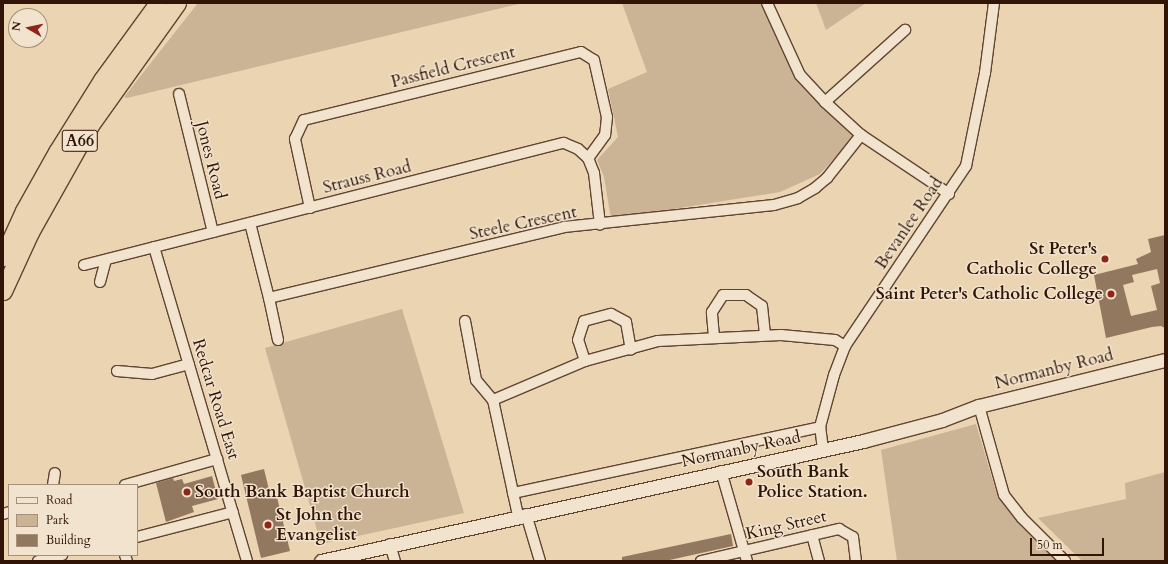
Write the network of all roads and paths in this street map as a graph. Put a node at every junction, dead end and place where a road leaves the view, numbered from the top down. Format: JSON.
{"nodes":[{"id":1,"x":158,"y":3,"type":"edge"},
{"id":2,"x":177,"y":3,"type":"edge"},
{"id":3,"x":766,"y":3,"type":"edge"},
{"id":4,"x":994,"y":3,"type":"edge"},
{"id":5,"x":905,"y":30,"type":"dead end"},
{"id":6,"x":179,"y":94,"type":"dead end"},
{"id":7,"x":825,"y":102,"type":"junction"},
{"id":8,"x":861,"y":135,"type":"junction"},
{"id":9,"x":588,"y":158,"type":"junction"},
{"id":10,"x":949,"y":194,"type":"junction"},
{"id":11,"x":310,"y":208,"type":"junction"},
{"id":12,"x":250,"y":223,"type":"junction"},
{"id":13,"x":600,"y":225,"type":"junction"},
{"id":14,"x":213,"y":232,"type":"junction"},
{"id":15,"x":154,"y":247,"type":"junction"},
{"id":16,"x":3,"y":257,"type":"edge"},
{"id":17,"x":106,"y":260,"type":"junction"},
{"id":18,"x":84,"y":264,"type":"dead end"},
{"id":19,"x":100,"y":282,"type":"dead end"},
{"id":20,"x":3,"y":291,"type":"edge"},
{"id":21,"x":269,"y":298,"type":"junction"},
{"id":22,"x":465,"y":321,"type":"dead end"},
{"id":23,"x":765,"y":335,"type":"junction"},
{"id":24,"x":714,"y":337,"type":"junction"},
{"id":25,"x":278,"y":340,"type":"dead end"},
{"id":26,"x":845,"y":346,"type":"junction"},
{"id":27,"x":631,"y":350,"type":"junction"},
{"id":28,"x":585,"y":360,"type":"junction"},
{"id":29,"x":1165,"y":360,"type":"edge"},
{"id":30,"x":189,"y":364,"type":"junction"},
{"id":31,"x":117,"y":370,"type":"dead end"},
{"id":32,"x":493,"y":400,"type":"junction"},
{"id":33,"x":979,"y":406,"type":"junction"},
{"id":34,"x":820,"y":427,"type":"junction"},
{"id":35,"x":823,"y":450,"type":"junction"},
{"id":36,"x":217,"y":459,"type":"junction"},
{"id":37,"x":721,"y":471,"type":"junction"},
{"id":38,"x":55,"y":473,"type":"dead end"},
{"id":39,"x":53,"y":484,"type":"edge"},
{"id":40,"x":129,"y":484,"type":"edge"},
{"id":41,"x":513,"y":493,"type":"junction"},
{"id":42,"x":233,"y":512,"type":"junction"},
{"id":43,"x":522,"y":515,"type":"junction"},
{"id":44,"x":812,"y":535,"type":"junction"},
{"id":45,"x":138,"y":537,"type":"edge"},
{"id":46,"x":390,"y":544,"type":"junction"},
{"id":47,"x":58,"y":556,"type":"edge"},
{"id":48,"x":746,"y":556,"type":"edge"},
{"id":49,"x":38,"y":561,"type":"edge"},
{"id":50,"x":247,"y":561,"type":"edge"},
{"id":51,"x":321,"y":561,"type":"edge"},
{"id":52,"x":395,"y":561,"type":"edge"},
{"id":53,"x":540,"y":561,"type":"edge"},
{"id":54,"x":701,"y":561,"type":"edge"},
{"id":55,"x":819,"y":561,"type":"edge"},
{"id":56,"x":856,"y":561,"type":"edge"},
{"id":57,"x":1065,"y":561,"type":"edge"}],
"edges":[{"from":1,"to":16,"type":"highway","number":"A66"},
{"from":2,"to":20,"type":"highway","number":"A66"},
{"from":3,"to":7,"type":"street"},
{"from":4,"to":10,"type":"street","name":"Bevanlee Road"},
{"from":5,"to":7,"type":"street"},
{"from":6,"to":14,"type":"street","name":"Jones Road"},
{"from":7,"to":8,"type":"street"},
{"from":8,"to":10,"type":"street"},
{"from":8,"to":13,"type":"street","name":"Steele Crescent"},
{"from":9,"to":11,"type":"street","name":"Strauss Road"},
{"from":9,"to":11,"type":"street","name":"Passfield Crescent"},
{"from":9,"to":13,"type":"street"},
{"from":10,"to":26,"type":"street","name":"Bevanlee Road"},
{"from":11,"to":12,"type":"street","name":"Strauss Road"},
{"from":12,"to":14,"type":"street","name":"Strauss Road"},
{"from":12,"to":21,"type":"street"},
{"from":13,"to":21,"type":"street","name":"Steele Crescent"},
{"from":14,"to":15,"type":"street","name":"Strauss Road"},
{"from":15,"to":17,"type":"street","name":"Strauss Road"},
{"from":15,"to":30,"type":"street","name":"Redcar Road East"},
{"from":17,"to":18,"type":"street","name":"Strauss Road"},
{"from":17,"to":19,"type":"street"},
{"from":21,"to":25,"type":"street"},
{"from":22,"to":32,"type":"street"},
{"from":23,"to":24,"type":"street"},
{"from":23,"to":24,"type":"street"},
{"from":23,"to":26,"type":"street"},
{"from":24,"to":27,"type":"street"},
{"from":26,"to":34,"type":"street","name":"Bevanlee Road"},
{"from":27,"to":28,"type":"street"},
{"from":27,"to":28,"type":"street"},
{"from":28,"to":32,"type":"street"},
{"from":29,"to":33,"type":"street","name":"Normanby Road"},
{"from":30,"to":31,"type":"street"},
{"from":30,"to":36,"type":"street","name":"Redcar Road East"},
{"from":32,"to":41,"type":"street"},
{"from":33,"to":35,"type":"street","name":"Normanby Road"},
{"from":33,"to":57,"type":"street"},
{"from":34,"to":35,"type":"street","name":"Bevanlee Road"},
{"from":34,"to":41,"type":"street"},
{"from":35,"to":37,"type":"street","name":"Normanby Road"},
{"from":36,"to":40,"type":"street"},
{"from":36,"to":42,"type":"street","name":"Redcar Road East"},
{"from":37,"to":43,"type":"street","name":"Normanby Road"},
{"from":37,"to":48,"type":"street"},
{"from":38,"to":39,"type":"street"},
{"from":41,"to":43,"type":"street"},
{"from":42,"to":45,"type":"street"},
{"from":42,"to":50,"type":"street","name":"Redcar Road East"},
{"from":43,"to":46,"type":"street","name":"Normanby Road"},
{"from":43,"to":53,"type":"street"},
{"from":44,"to":48,"type":"street","name":"King Street"},
{"from":44,"to":55,"type":"street"},
{"from":44,"to":56,"type":"street","name":"King Street"},
{"from":46,"to":51,"type":"street","name":"Normanby Road"},
{"from":46,"to":52,"type":"street"},
{"from":47,"to":49,"type":"street"},
{"from":48,"to":54,"type":"street","name":"King Street"}]}
